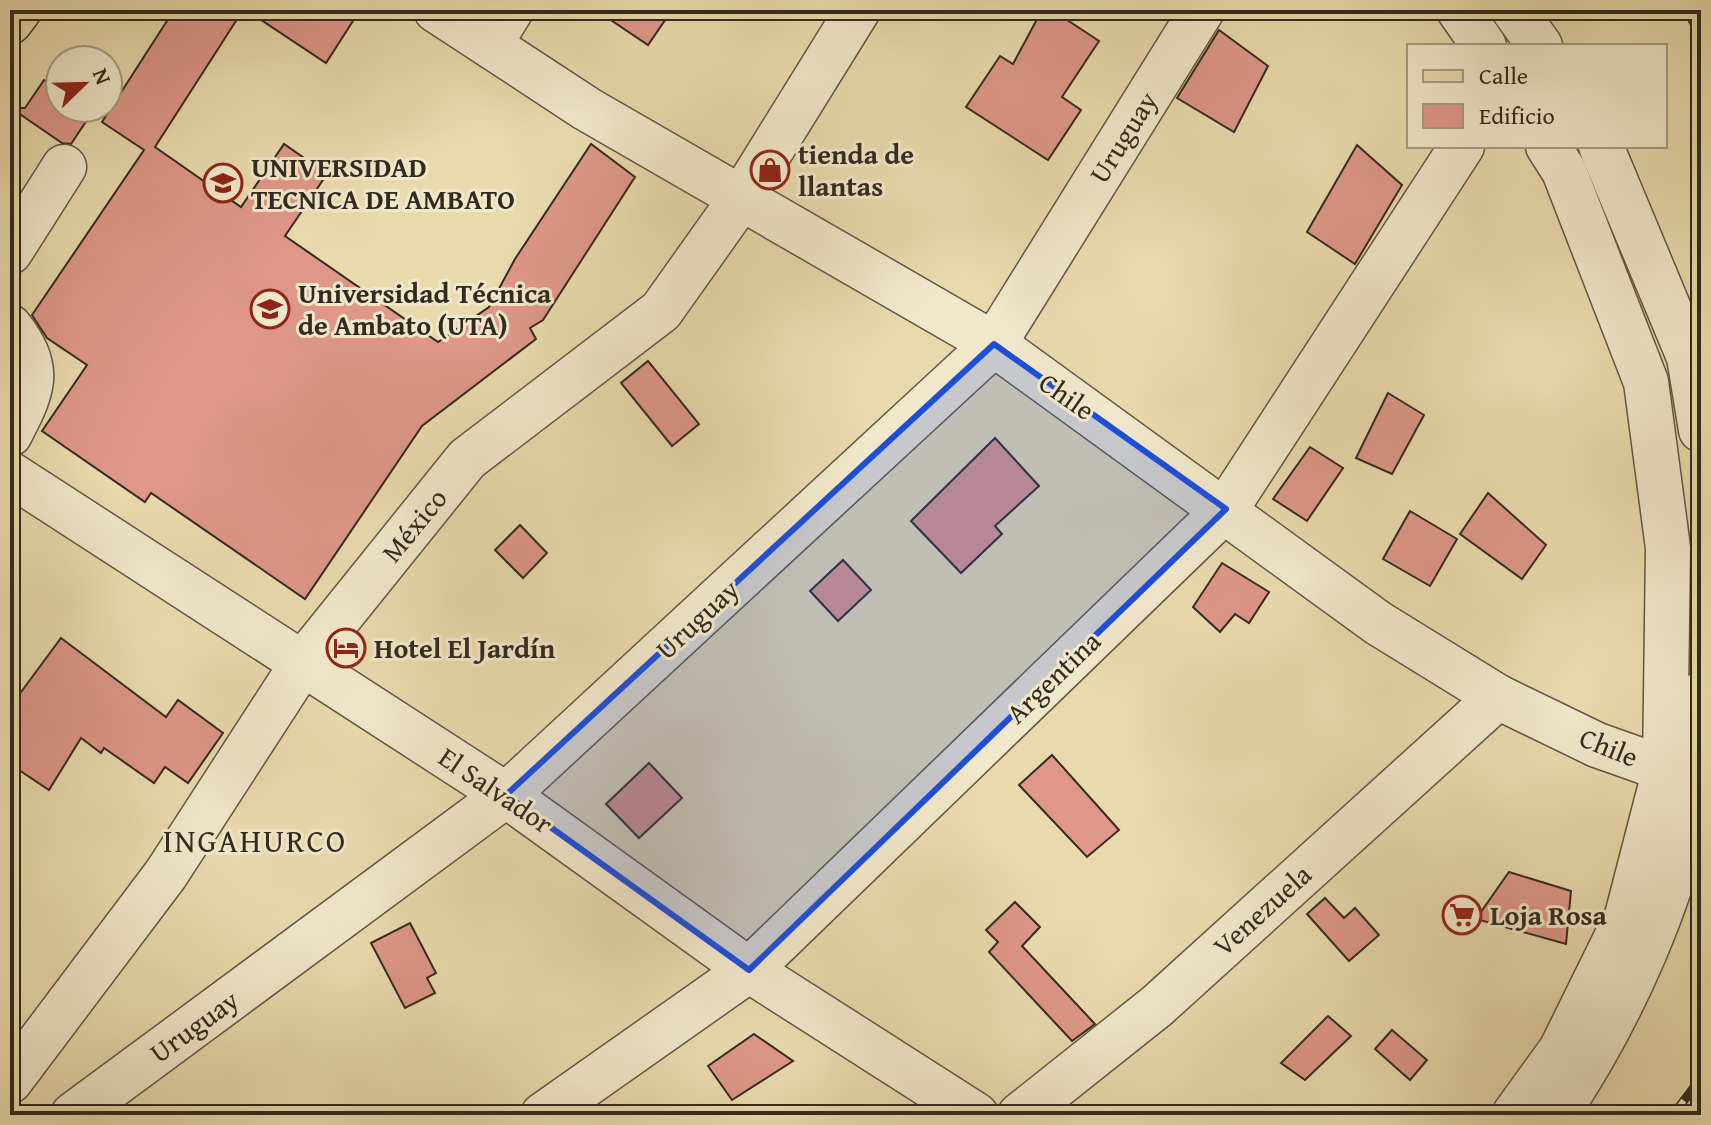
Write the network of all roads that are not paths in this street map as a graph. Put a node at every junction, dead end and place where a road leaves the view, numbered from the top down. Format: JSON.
{"nodes":[{"id":1,"x":19,"y":10,"type":"edge"},
{"id":2,"x":436,"y":10,"type":"edge"},
{"id":3,"x":858,"y":10,"type":"edge"},
{"id":4,"x":1202,"y":10,"type":"edge"},
{"id":5,"x":1459,"y":10,"type":"edge"},
{"id":6,"x":10,"y":22,"type":"edge"},
{"id":7,"x":500,"y":27,"type":"edge"},
{"id":8,"x":1483,"y":44,"type":"edge"},
{"id":9,"x":1461,"y":148,"type":"edge"},
{"id":10,"x":1549,"y":148,"type":"edge"},
{"id":11,"x":1602,"y":148,"type":"edge"},
{"id":12,"x":64,"y":167,"type":"dead end"},
{"id":13,"x":742,"y":197,"type":"junction"},
{"id":14,"x":10,"y":252,"type":"edge"},
{"id":15,"x":10,"y":327,"type":"edge"},
{"id":16,"x":994,"y":344,"type":"junction"},
{"id":17,"x":1701,"y":430,"type":"edge"},
{"id":18,"x":10,"y":434,"type":"edge"},
{"id":19,"x":10,"y":474,"type":"edge"},
{"id":20,"x":1226,"y":509,"type":"junction"},
{"id":21,"x":302,"y":664,"type":"junction"},
{"id":22,"x":1701,"y":694,"type":"edge"},
{"id":23,"x":1498,"y":697,"type":"junction"},
{"id":24,"x":1680,"y":774,"type":"junction"},
{"id":25,"x":506,"y":795,"type":"junction"},
{"id":26,"x":749,"y":970,"type":"junction"},
{"id":27,"x":10,"y":1081,"type":"edge"},
{"id":28,"x":73,"y":1115,"type":"edge"},
{"id":29,"x":543,"y":1115,"type":"edge"},
{"id":30,"x":976,"y":1115,"type":"edge"},
{"id":31,"x":1020,"y":1115,"type":"edge"},
{"id":32,"x":1514,"y":1115,"type":"edge"},
{"id":33,"x":1556,"y":1115,"type":"edge"}],
"edges":[{"from":1,"to":6,"type":"main road"},
{"from":2,"to":7,"type":"street","name":"Chile"},
{"from":3,"to":13,"type":"street","name":"México"},
{"from":4,"to":16,"type":"street","name":"Uruguay"},
{"from":5,"to":8,"type":"street"},
{"from":7,"to":13,"type":"street","name":"Chile"},
{"from":9,"to":20,"type":"street","name":"Argentina"},
{"from":10,"to":24,"type":"street"},
{"from":11,"to":17,"type":"street"},
{"from":12,"to":14,"type":"street"},
{"from":13,"to":16,"type":"street","name":"Chile"},
{"from":13,"to":21,"type":"street","name":"México"},
{"from":15,"to":18,"type":"street"},
{"from":16,"to":20,"type":"street","name":"Chile"},
{"from":16,"to":25,"type":"street","name":"Uruguay"},
{"from":19,"to":21,"type":"street","name":"El Salvador"},
{"from":20,"to":23,"type":"street","name":"Chile"},
{"from":20,"to":26,"type":"street","name":"Argentina"},
{"from":21,"to":25,"type":"street","name":"El Salvador"},
{"from":21,"to":27,"type":"street","name":"México"},
{"from":22,"to":24,"type":"street"},
{"from":23,"to":24,"type":"street","name":"Chile"},
{"from":23,"to":31,"type":"street","name":"Venezuela"},
{"from":24,"to":32,"type":"street"},
{"from":24,"to":33,"type":"street"},
{"from":25,"to":26,"type":"street","name":"El Salvador"},
{"from":25,"to":28,"type":"street","name":"Uruguay"},
{"from":26,"to":29,"type":"street","name":"Argentina"},
{"from":26,"to":30,"type":"street","name":"El Salvador"}]}
